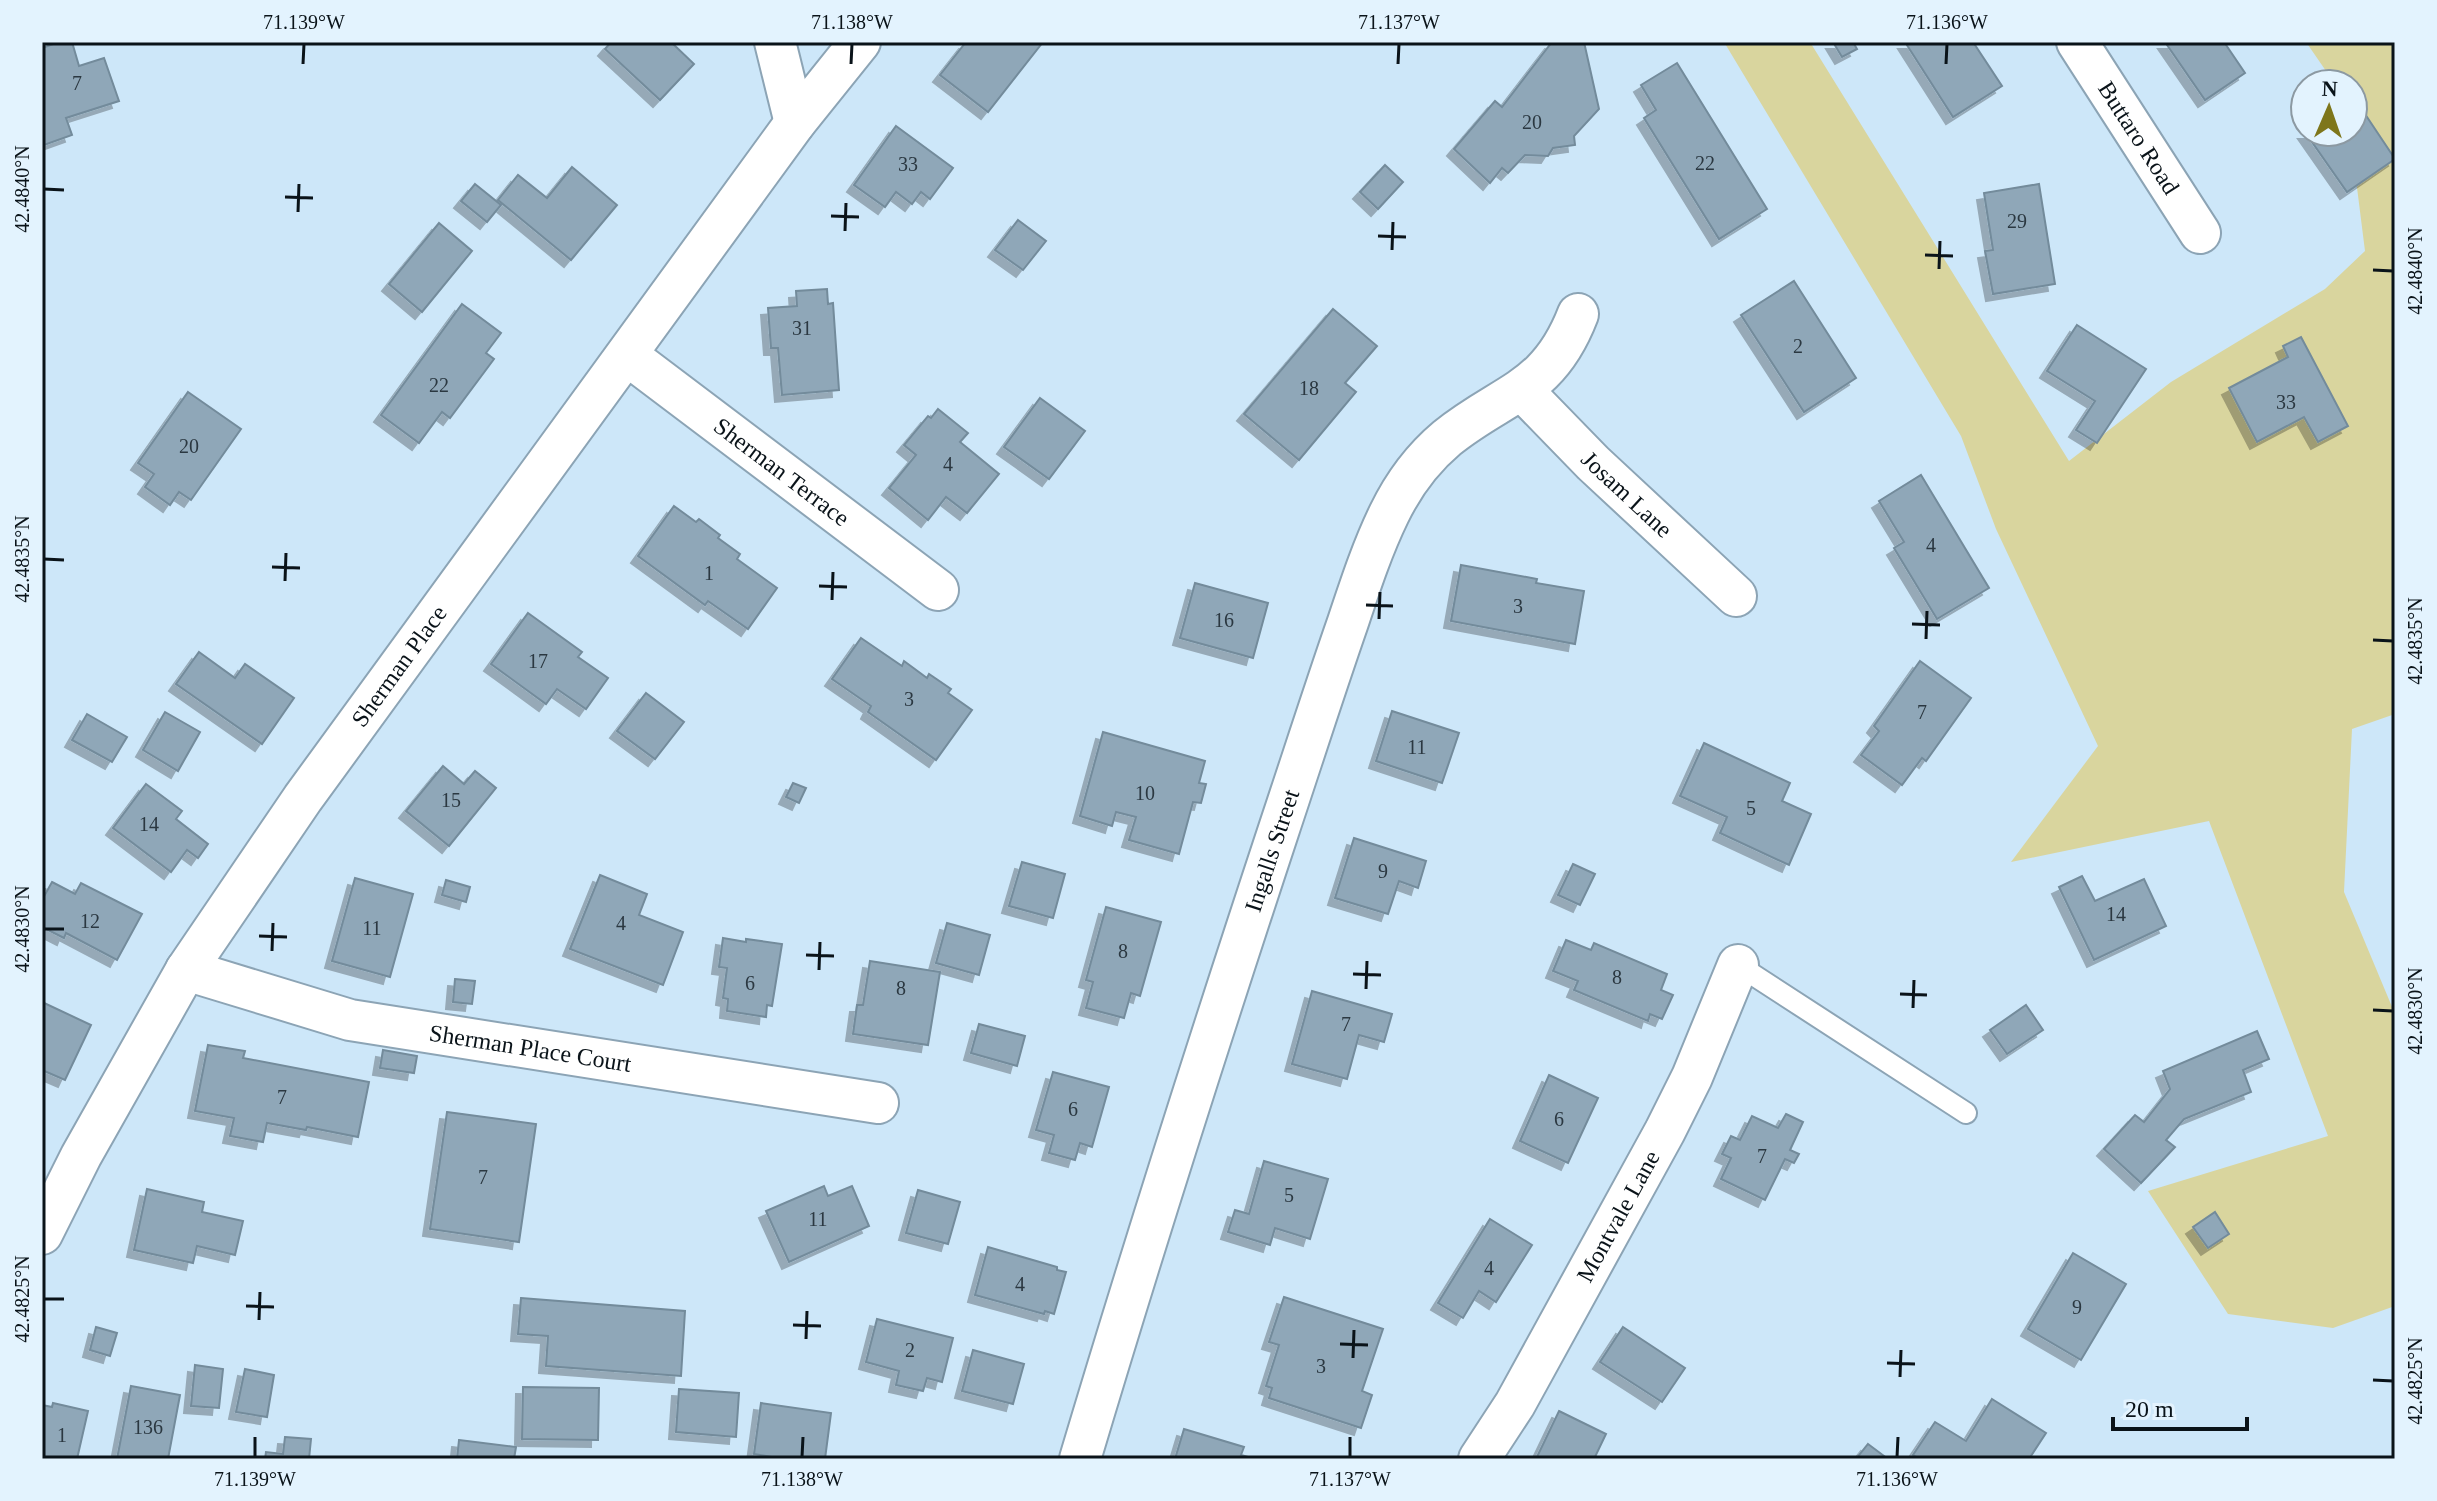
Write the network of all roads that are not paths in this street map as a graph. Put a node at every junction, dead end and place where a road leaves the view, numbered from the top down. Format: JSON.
{"nodes":[{"id":1,"x":775,"y":42,"type":"edge"},
{"id":2,"x":860,"y":42,"type":"edge"},
{"id":3,"x":2077,"y":42,"type":"edge"},
{"id":4,"x":795,"y":123,"type":"junction"},
{"id":5,"x":2200,"y":233,"type":"dead end"},
{"id":6,"x":1578,"y":314,"type":"dead end"},
{"id":7,"x":627,"y":355,"type":"junction"},
{"id":8,"x":1522,"y":390,"type":"junction"},
{"id":9,"x":938,"y":590,"type":"dead end"},
{"id":10,"x":1736,"y":596,"type":"dead end"},
{"id":11,"x":1738,"y":965,"type":"joint"},
{"id":12,"x":186,"y":970,"type":"junction"},
{"id":13,"x":878,"y":1103,"type":"dead end"},
{"id":14,"x":1966,"y":1113,"type":"dead end"},
{"id":15,"x":42,"y":1234,"type":"edge"},
{"id":16,"x":1080,"y":1459,"type":"edge"},
{"id":17,"x":1479,"y":1459,"type":"edge"}],
"edges":[{"from":1,"to":4,"type":"street"},
{"from":2,"to":4,"type":"street","name":"Sherman Place"},
{"from":3,"to":5,"type":"street","name":"Buttaro Road"},
{"from":4,"to":7,"type":"street","name":"Sherman Place"},
{"from":6,"to":8,"type":"street","name":"Ingalls Street"},
{"from":7,"to":9,"type":"street","name":"Sherman Terrace"},
{"from":7,"to":12,"type":"street","name":"Sherman Place"},
{"from":8,"to":10,"type":"street","name":"Josam Lane"},
{"from":8,"to":16,"type":"street","name":"Ingalls Street"},
{"from":11,"to":14,"type":"lane"},
{"from":11,"to":17,"type":"street","name":"Montvale Lane"},
{"from":12,"to":13,"type":"street","name":"Sherman Place Court"},
{"from":12,"to":15,"type":"street","name":"Sherman Place"}]}
